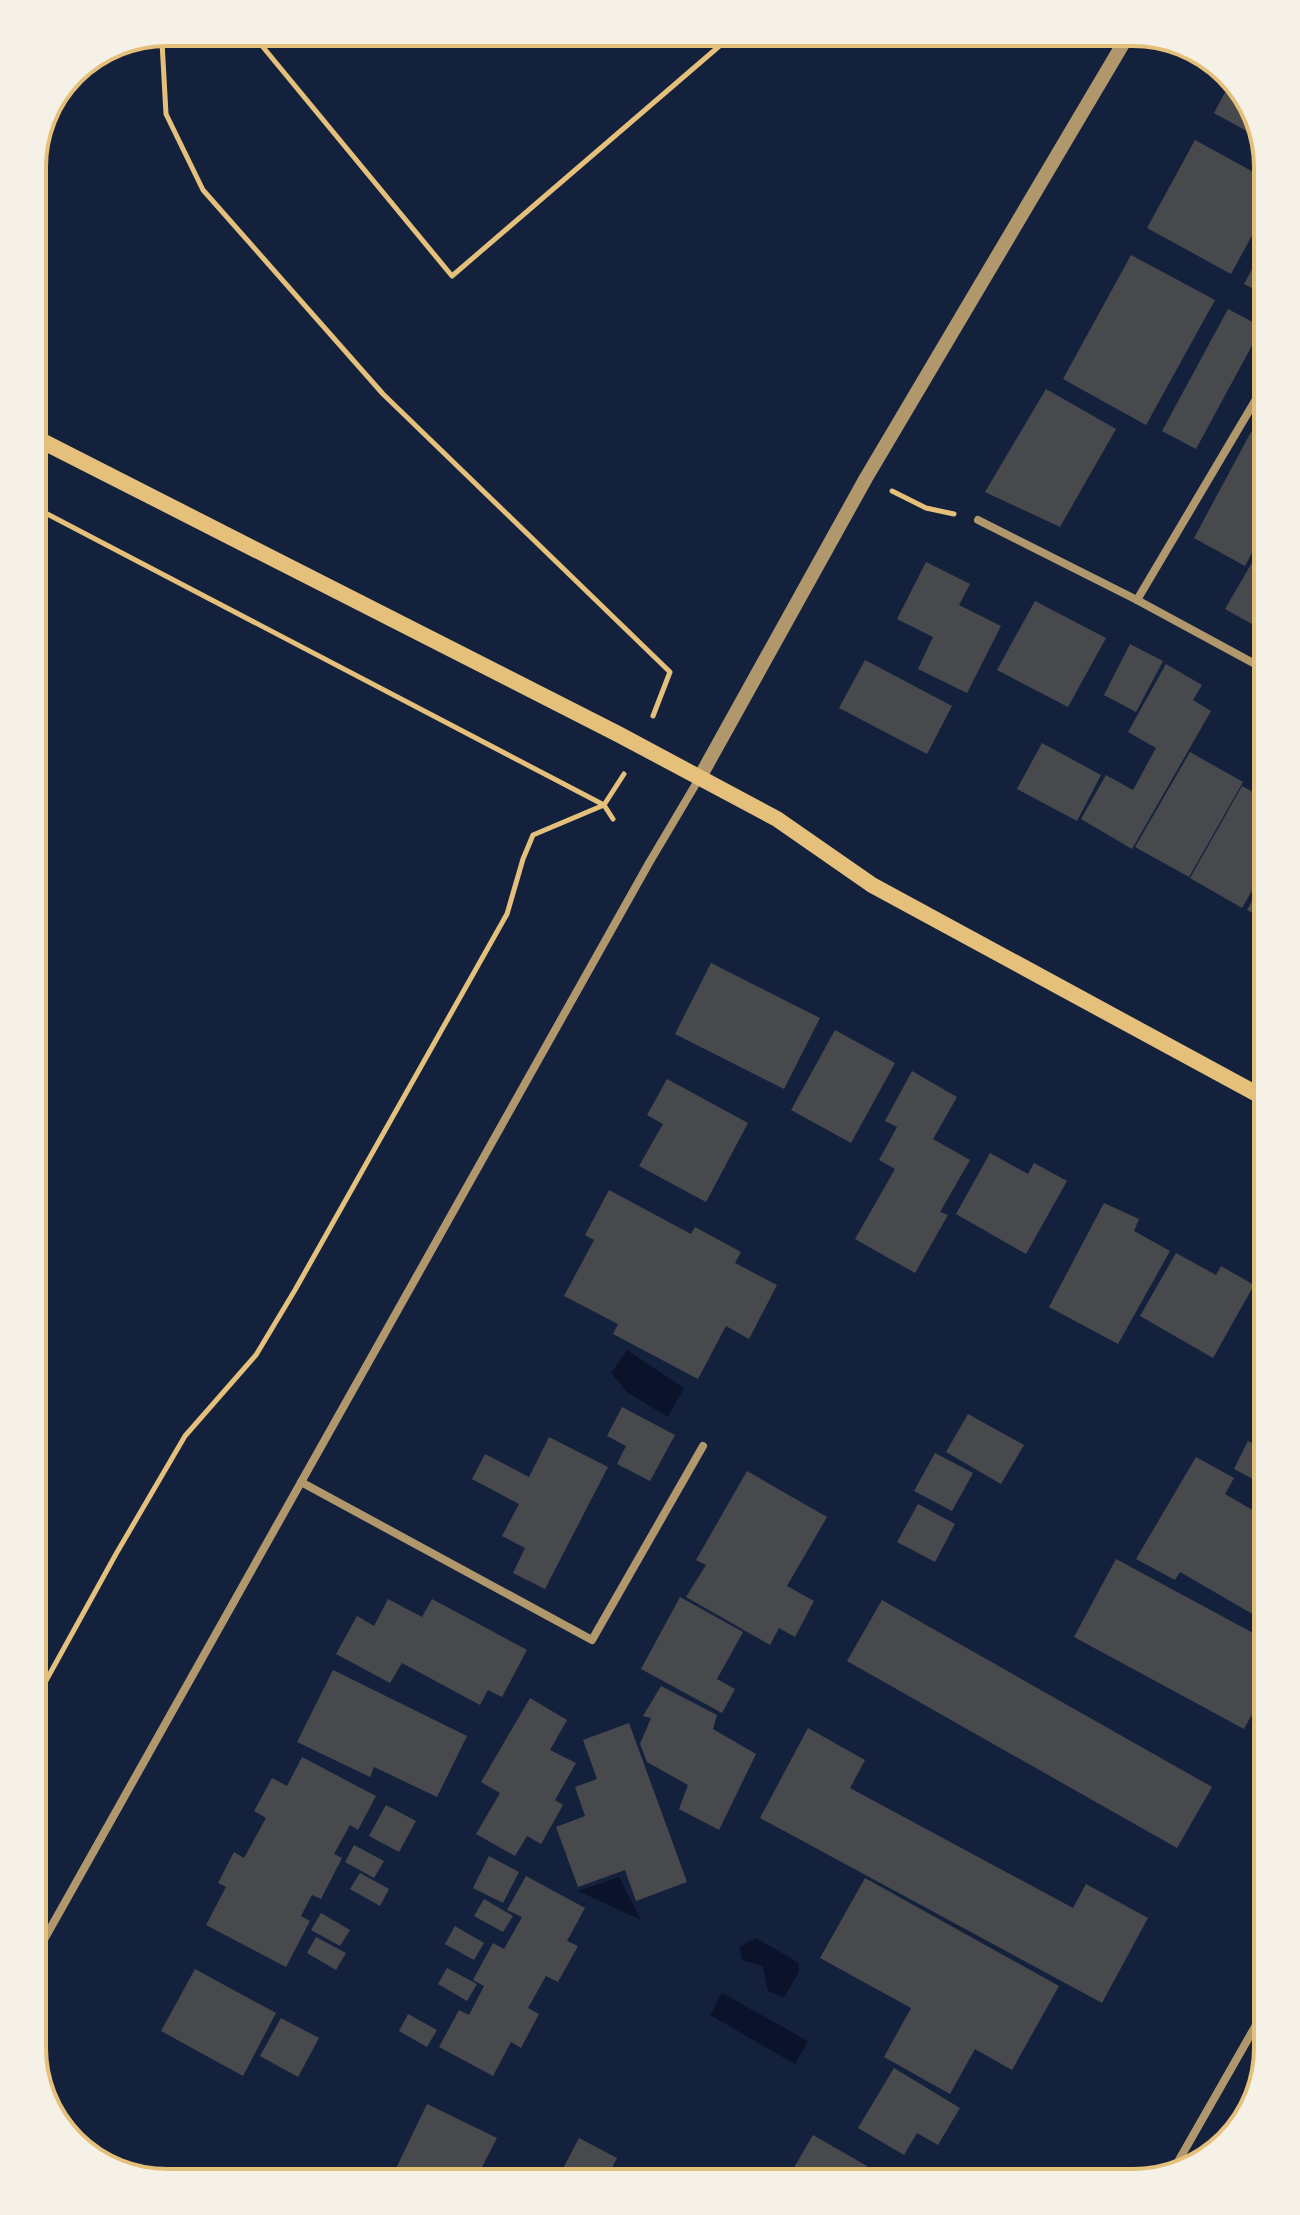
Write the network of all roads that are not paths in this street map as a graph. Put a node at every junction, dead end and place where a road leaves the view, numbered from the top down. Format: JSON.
{"nodes":[{"id":1,"x":1122,"y":46,"type":"edge"},
{"id":2,"x":1254,"y":403,"type":"edge"},
{"id":3,"x":46,"y":443,"type":"edge"},
{"id":4,"x":978,"y":520,"type":"road end"},
{"id":5,"x":1137,"y":600,"type":"junction"},
{"id":6,"x":1254,"y":663,"type":"edge"},
{"id":7,"x":700,"y":777,"type":"junction"},
{"id":8,"x":1254,"y":1092,"type":"edge"},
{"id":9,"x":703,"y":1446,"type":"dead end"},
{"id":10,"x":301,"y":1482,"type":"junction"},
{"id":11,"x":46,"y":1936,"type":"edge"},
{"id":12,"x":1254,"y":2029,"type":"edge"},
{"id":13,"x":1179,"y":2160,"type":"edge"}],
"edges":[{"from":1,"to":7,"type":"street"},
{"from":2,"to":5,"type":"street"},
{"from":3,"to":7,"type":"main road"},
{"from":4,"to":5,"type":"street"},
{"from":5,"to":6,"type":"street"},
{"from":7,"to":8,"type":"main road"},
{"from":7,"to":10,"type":"street"},
{"from":9,"to":10,"type":"street"},
{"from":10,"to":11,"type":"street"},
{"from":12,"to":13,"type":"street"}]}
